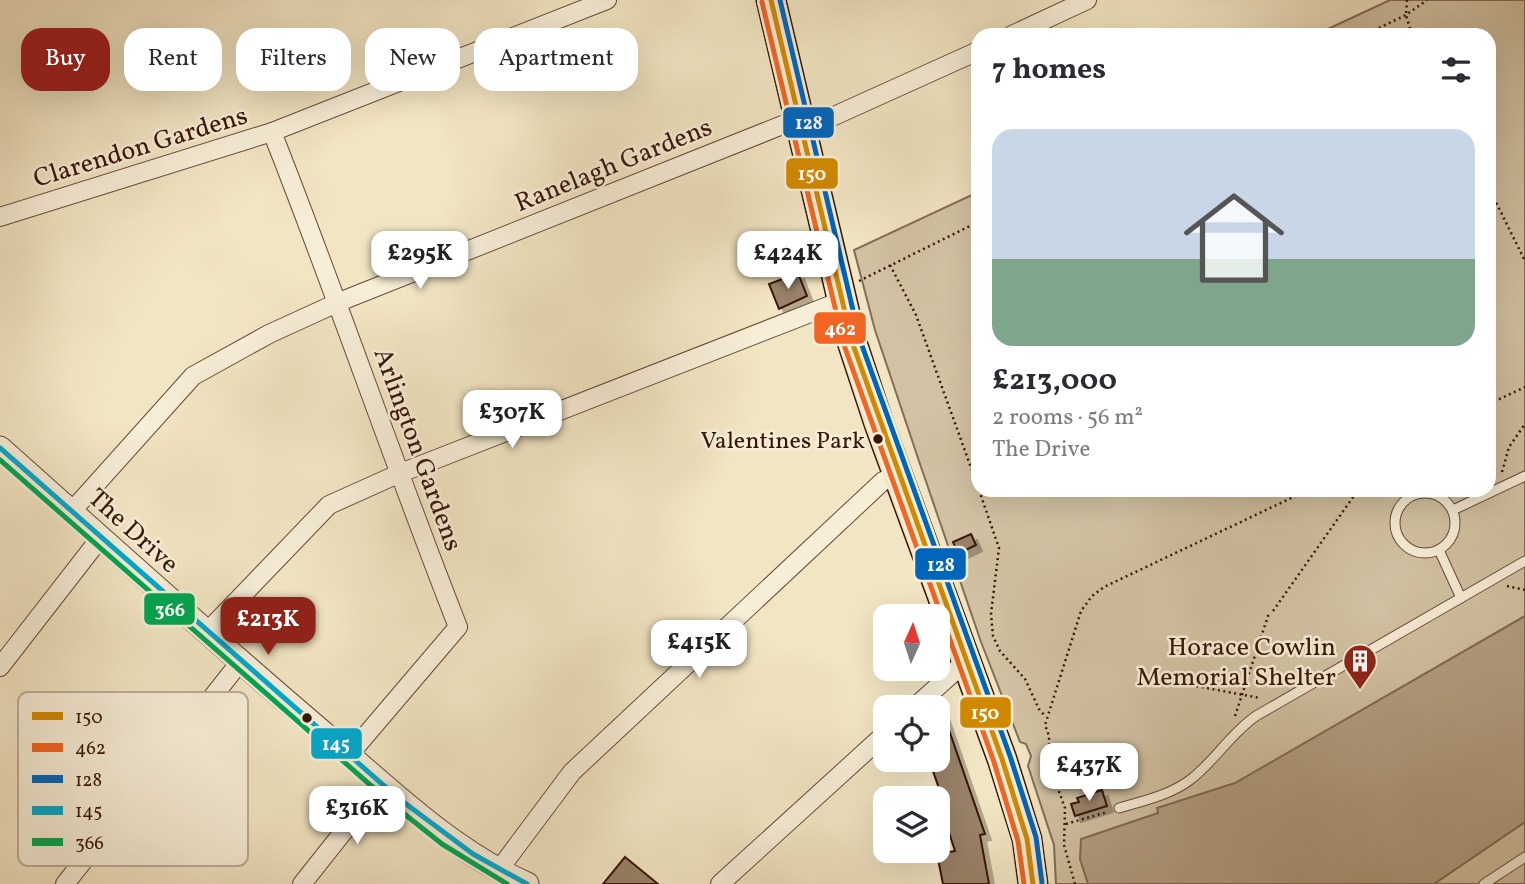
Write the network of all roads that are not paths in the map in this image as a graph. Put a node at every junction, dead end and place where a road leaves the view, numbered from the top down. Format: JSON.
{"nodes":[{"id":1,"x":607,"y":0,"type":"edge"},
{"id":2,"x":771,"y":0,"type":"edge"},
{"id":3,"x":1087,"y":0,"type":"edge"},
{"id":4,"x":1027,"y":28,"type":"edge"},
{"id":5,"x":971,"y":54,"type":"edge"},
{"id":6,"x":801,"y":124,"type":"junction"},
{"id":7,"x":272,"y":132,"type":"junction"},
{"id":8,"x":0,"y":217,"type":"edge"},
{"id":9,"x":841,"y":301,"type":"junction"},
{"id":10,"x":339,"y":302,"type":"junction"},
{"id":11,"x":0,"y":448,"type":"edge"},
{"id":12,"x":398,"y":474,"type":"junction"},
{"id":13,"x":1525,"y":476,"type":"edge"},
{"id":14,"x":898,"y":477,"type":"junction"},
{"id":15,"x":1496,"y":490,"type":"edge"},
{"id":16,"x":1406,"y":497,"type":"edge"},
{"id":17,"x":1442,"y":497,"type":"edge"},
{"id":18,"x":1481,"y":497,"type":"edge"},
{"id":19,"x":1453,"y":510,"type":"junction"},
{"id":20,"x":71,"y":512,"type":"junction"},
{"id":21,"x":101,"y":537,"type":"junction"},
{"id":22,"x":1439,"y":550,"type":"junction"},
{"id":23,"x":1525,"y":561,"type":"edge"},
{"id":24,"x":1461,"y":598,"type":"junction"},
{"id":25,"x":206,"y":633,"type":"junction"},
{"id":26,"x":966,"y":661,"type":"junction"},
{"id":27,"x":240,"y":662,"type":"junction"},
{"id":28,"x":0,"y":667,"type":"edge"},
{"id":29,"x":216,"y":692,"type":"edge"},
{"id":30,"x":928,"y":695,"type":"edge"},
{"id":31,"x":873,"y":745,"type":"edge"},
{"id":32,"x":349,"y":755,"type":"junction"},
{"id":33,"x":382,"y":783,"type":"junction"},
{"id":34,"x":1119,"y":808,"type":"road end"},
{"id":35,"x":1525,"y":857,"type":"edge"},
{"id":36,"x":79,"y":866,"type":"edge"},
{"id":37,"x":498,"y":871,"type":"junction"},
{"id":38,"x":65,"y":884,"type":"edge"},
{"id":39,"x":302,"y":884,"type":"edge"},
{"id":40,"x":527,"y":884,"type":"edge"},
{"id":41,"x":720,"y":884,"type":"edge"},
{"id":42,"x":1033,"y":884,"type":"edge"},
{"id":43,"x":1484,"y":884,"type":"edge"}],
"edges":[{"from":1,"to":7,"type":"street","name":"Clarendon Gardens"},
{"from":2,"to":6,"type":"main road"},
{"from":3,"to":4,"type":"street"},
{"from":5,"to":6,"type":"street","name":"Ranelagh Gardens"},
{"from":6,"to":9,"type":"main road"},
{"from":6,"to":10,"type":"street","name":"Ranelagh Gardens"},
{"from":7,"to":8,"type":"street","name":"Clarendon Gardens"},
{"from":7,"to":10,"type":"street","name":"Arlington Gardens"},
{"from":9,"to":12,"type":"street"},
{"from":9,"to":14,"type":"main road"},
{"from":10,"to":12,"type":"street","name":"Arlington Gardens"},
{"from":10,"to":20,"type":"street","name":"Ranelagh Gardens"},
{"from":11,"to":20,"type":"street","name":"The Drive"},
{"from":12,"to":25,"type":"street"},
{"from":12,"to":32,"type":"street","name":"Arlington Gardens"},
{"from":13,"to":15,"type":"lane"},
{"from":14,"to":26,"type":"main road"},
{"from":14,"to":37,"type":"street"},
{"from":16,"to":22,"type":"lane"},
{"from":17,"to":19,"type":"lane"},
{"from":18,"to":19,"type":"lane"},
{"from":19,"to":22,"type":"lane"},
{"from":20,"to":21,"type":"street","name":"The Drive"},
{"from":21,"to":25,"type":"street","name":"The Drive"},
{"from":21,"to":28,"type":"street"},
{"from":22,"to":24,"type":"lane"},
{"from":23,"to":24,"type":"lane"},
{"from":24,"to":34,"type":"lane"},
{"from":25,"to":27,"type":"street","name":"The Drive"},
{"from":26,"to":30,"type":"street"},
{"from":26,"to":42,"type":"main road"},
{"from":27,"to":29,"type":"street"},
{"from":27,"to":32,"type":"street","name":"The Drive"},
{"from":31,"to":41,"type":"street"},
{"from":32,"to":33,"type":"street","name":"The Drive"},
{"from":33,"to":37,"type":"street","name":"The Drive"},
{"from":33,"to":39,"type":"street"},
{"from":35,"to":43,"type":"lane"},
{"from":36,"to":38,"type":"street"},
{"from":37,"to":40,"type":"street","name":"The Drive"}]}
